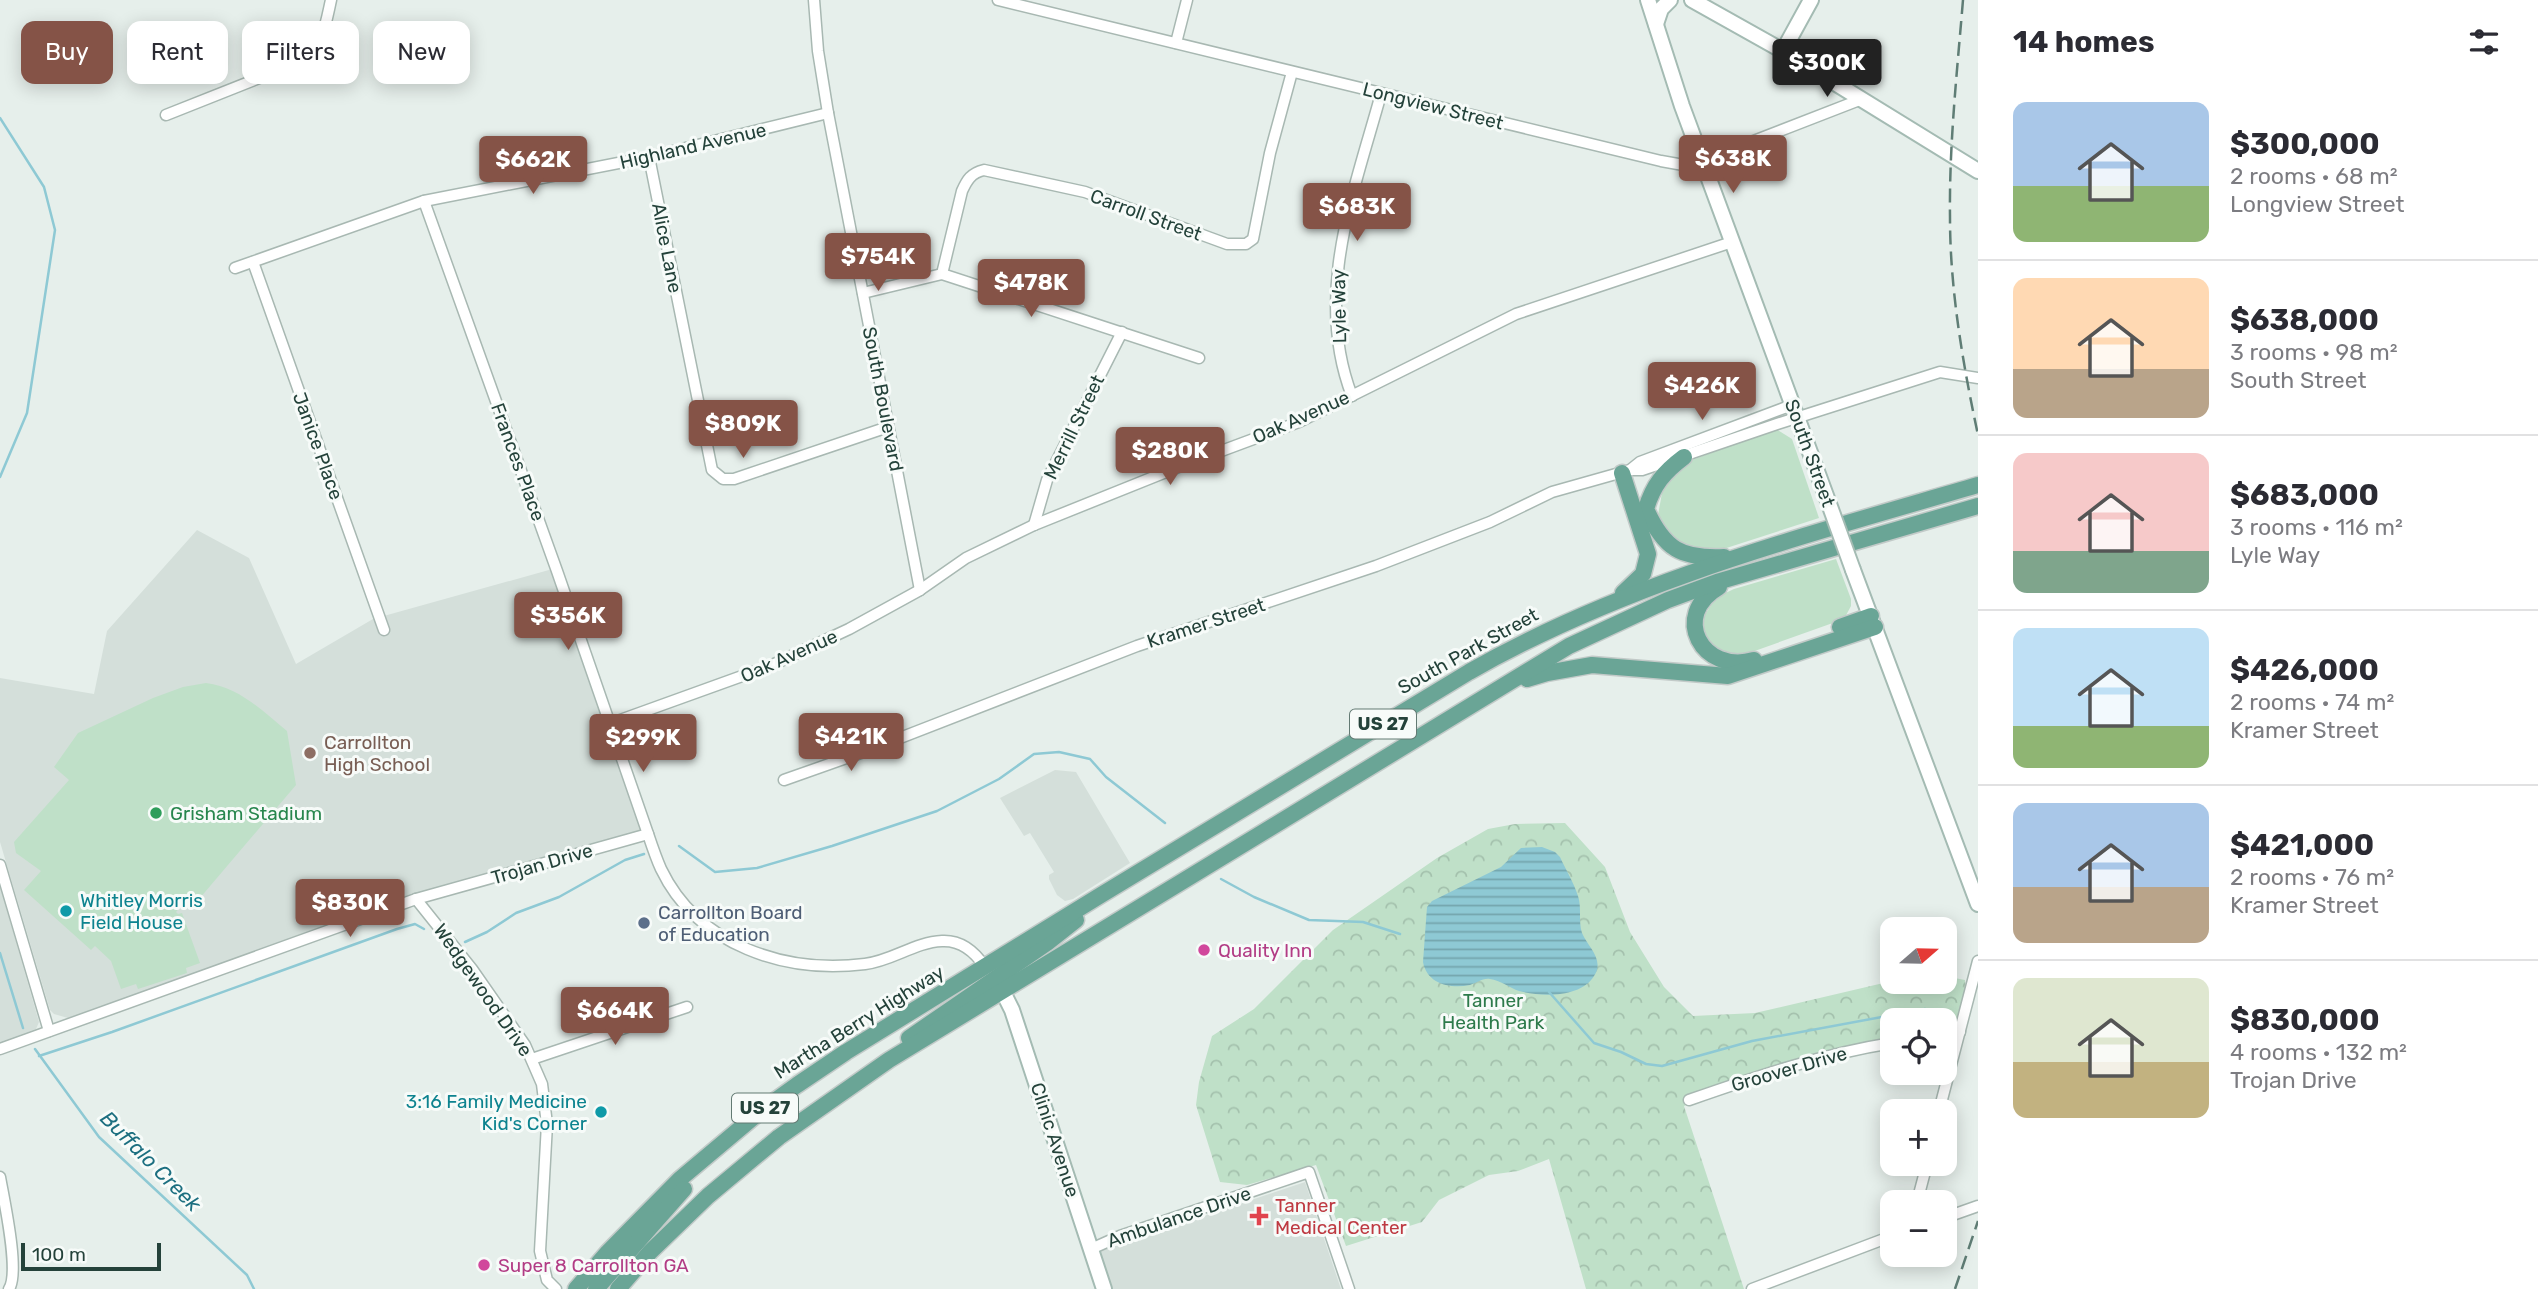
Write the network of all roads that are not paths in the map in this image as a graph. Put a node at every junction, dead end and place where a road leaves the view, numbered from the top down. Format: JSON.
{"nodes":[{"id":1,"x":331,"y":0,"type":"edge"},
{"id":2,"x":814,"y":0,"type":"edge"},
{"id":3,"x":998,"y":0,"type":"edge"},
{"id":4,"x":1187,"y":0,"type":"edge"},
{"id":5,"x":1648,"y":0,"type":"edge"},
{"id":6,"x":1671,"y":0,"type":"edge"},
{"id":7,"x":1692,"y":0,"type":"edge"},
{"id":8,"x":1811,"y":0,"type":"edge"},
{"id":9,"x":1656,"y":24,"type":"junction"},
{"id":10,"x":1176,"y":43,"type":"junction"},
{"id":11,"x":1783,"y":51,"type":"junction"},
{"id":12,"x":1292,"y":72,"type":"junction"},
{"id":13,"x":1381,"y":94,"type":"junction"},
{"id":14,"x":1862,"y":99,"type":"junction"},
{"id":15,"x":828,"y":113,"type":"junction"},
{"id":16,"x":166,"y":115,"type":"dead end"},
{"id":17,"x":649,"y":157,"type":"junction"},
{"id":18,"x":1702,"y":161,"type":"junction"},
{"id":19,"x":1978,"y":171,"type":"edge"},
{"id":20,"x":424,"y":201,"type":"junction"},
{"id":21,"x":1732,"y":242,"type":"junction"},
{"id":22,"x":253,"y":262,"type":"junction"},
{"id":23,"x":234,"y":268,"type":"dead end"},
{"id":24,"x":942,"y":274,"type":"junction"},
{"id":25,"x":863,"y":293,"type":"junction"},
{"id":26,"x":1122,"y":332,"type":"junction"},
{"id":27,"x":1199,"y":358,"type":"dead end"},
{"id":28,"x":1978,"y":377,"type":"edge"},
{"id":29,"x":1352,"y":396,"type":"junction"},
{"id":30,"x":1794,"y":411,"type":"junction"},
{"id":31,"x":888,"y":427,"type":"junction"},
{"id":32,"x":1684,"y":457,"type":"junction"},
{"id":33,"x":1626,"y":471,"type":"junction"},
{"id":34,"x":1978,"y":485,"type":"edge"},
{"id":35,"x":1978,"y":506,"type":"edge"},
{"id":36,"x":1646,"y":509,"type":"junction"},
{"id":37,"x":1034,"y":525,"type":"junction"},
{"id":38,"x":1748,"y":556,"type":"junction"},
{"id":39,"x":1742,"y":574,"type":"junction"},
{"id":40,"x":920,"y":590,"type":"junction"},
{"id":41,"x":1613,"y":601,"type":"junction"},
{"id":42,"x":1873,"y":621,"type":"junction"},
{"id":43,"x":384,"y":630,"type":"dead end"},
{"id":44,"x":1497,"y":688,"type":"junction"},
{"id":45,"x":609,"y":724,"type":"junction"},
{"id":46,"x":784,"y":780,"type":"dead end"},
{"id":47,"x":1291,"y":780,"type":"junction"},
{"id":48,"x":1308,"y":806,"type":"junction"},
{"id":49,"x":648,"y":834,"type":"junction"},
{"id":50,"x":0,"y":865,"type":"edge"},
{"id":51,"x":416,"y":899,"type":"junction"},
{"id":52,"x":1978,"y":904,"type":"edge"},
{"id":53,"x":1978,"y":961,"type":"edge"},
{"id":54,"x":994,"y":979,"type":"junction"},
{"id":55,"x":687,"y":1007,"type":"dead end"},
{"id":56,"x":48,"y":1031,"type":"junction"},
{"id":57,"x":1960,"y":1032,"type":"junction"},
{"id":58,"x":1957,"y":1033,"type":"edge"},
{"id":59,"x":1880,"y":1045,"type":"edge"},
{"id":60,"x":0,"y":1049,"type":"edge"},
{"id":61,"x":532,"y":1059,"type":"junction"},
{"id":62,"x":1942,"y":1099,"type":"edge"},
{"id":63,"x":1689,"y":1100,"type":"dead end"},
{"id":64,"x":701,"y":1161,"type":"junction"},
{"id":65,"x":0,"y":1177,"type":"edge"},
{"id":66,"x":1978,"y":1206,"type":"edge"},
{"id":67,"x":1957,"y":1213,"type":"edge"},
{"id":68,"x":1880,"y":1241,"type":"edge"},
{"id":69,"x":1091,"y":1249,"type":"junction"},
{"id":70,"x":9,"y":1289,"type":"edge"},
{"id":71,"x":556,"y":1289,"type":"edge"},
{"id":72,"x":576,"y":1289,"type":"edge"},
{"id":73,"x":596,"y":1289,"type":"edge"},
{"id":74,"x":618,"y":1289,"type":"edge"},
{"id":75,"x":1104,"y":1289,"type":"edge"},
{"id":76,"x":1349,"y":1289,"type":"edge"},
{"id":77,"x":1752,"y":1289,"type":"edge"}],
"edges":[{"from":1,"to":16,"type":"street"},
{"from":2,"to":15,"type":"street","name":"South Boulevard"},
{"from":3,"to":10,"type":"street","name":"Longview Street"},
{"from":4,"to":10,"type":"street"},
{"from":5,"to":9,"type":"street","name":"South Street"},
{"from":6,"to":9,"type":"street"},
{"from":7,"to":11,"type":"street"},
{"from":8,"to":11,"type":"street"},
{"from":9,"to":18,"type":"street","name":"South Street"},
{"from":10,"to":12,"type":"street","name":"Longview Street"},
{"from":11,"to":14,"type":"street"},
{"from":12,"to":13,"type":"street","name":"Longview Street"},
{"from":12,"to":24,"type":"street","name":"Carroll Street"},
{"from":13,"to":18,"type":"street","name":"Longview Street"},
{"from":13,"to":29,"type":"street","name":"Lyle Way"},
{"from":14,"to":18,"type":"street","name":"Longview Street"},
{"from":14,"to":19,"type":"street"},
{"from":15,"to":17,"type":"street","name":"Highland Avenue"},
{"from":15,"to":25,"type":"street","name":"South Boulevard"},
{"from":17,"to":20,"type":"street","name":"Highland Avenue"},
{"from":17,"to":31,"type":"street","name":"Alice Lane"},
{"from":18,"to":21,"type":"street","name":"South Street"},
{"from":20,"to":22,"type":"street","name":"Highland Avenue"},
{"from":20,"to":45,"type":"street","name":"Frances Place"},
{"from":21,"to":29,"type":"street","name":"Oak Avenue"},
{"from":21,"to":30,"type":"street","name":"South Street"},
{"from":22,"to":23,"type":"street","name":"Highland Avenue"},
{"from":22,"to":43,"type":"street","name":"Janice Place"},
{"from":24,"to":25,"type":"street"},
{"from":24,"to":26,"type":"street"},
{"from":25,"to":31,"type":"street","name":"South Boulevard"},
{"from":26,"to":27,"type":"street"},
{"from":26,"to":37,"type":"street","name":"Merrill Street"},
{"from":28,"to":30,"type":"street"},
{"from":29,"to":37,"type":"street","name":"Oak Avenue"},
{"from":30,"to":32,"type":"street","name":"Kramer Street"},
{"from":30,"to":33,"type":"street","name":"Kramer Street"},
{"from":30,"to":42,"type":"street","name":"South Street","bridge":true},
{"from":31,"to":40,"type":"street","name":"South Boulevard"},
{"from":32,"to":33,"type":"street","name":"Kramer Street"},
{"from":32,"to":36,"type":"main road"},
{"from":33,"to":36,"type":"main road"},
{"from":33,"to":41,"type":"main road"},
{"from":33,"to":46,"type":"street","name":"Kramer Street"},
{"from":34,"to":38,"type":"main road","name":"South Park Street","number":"US 27"},
{"from":35,"to":39,"type":"main road","number":"US 27"},
{"from":36,"to":38,"type":"main road"},
{"from":37,"to":40,"type":"street","name":"Oak Avenue"},
{"from":38,"to":41,"type":"main road","name":"South Park Street","number":"US 27"},
{"from":39,"to":42,"type":"main road"},
{"from":39,"to":44,"type":"main road","number":"US 27"},
{"from":40,"to":45,"type":"street","name":"Oak Avenue"},
{"from":41,"to":47,"type":"main road","name":"South Park Street","number":"US 27"},
{"from":42,"to":44,"type":"main road"},
{"from":42,"to":52,"type":"street","name":"South Street"},
{"from":44,"to":48,"type":"main road","number":"US 27"},
{"from":45,"to":49,"type":"street","name":"Frances Place"},
{"from":47,"to":48,"type":"main road"},
{"from":47,"to":54,"type":"main road","name":"South Park Street","number":"US 27"},
{"from":48,"to":54,"type":"main road","number":"US 27"},
{"from":49,"to":51,"type":"street","name":"Trojan Drive"},
{"from":49,"to":54,"type":"street"},
{"from":50,"to":56,"type":"street"},
{"from":51,"to":56,"type":"street","name":"Trojan Drive"},
{"from":51,"to":61,"type":"street","name":"Wedgewood Drive"},
{"from":53,"to":57,"type":"street"},
{"from":54,"to":64,"type":"main road","name":"Martha Berry Highway","number":"US 27"},
{"from":54,"to":69,"type":"street","name":"Clinic Avenue"},
{"from":54,"to":74,"type":"main road","number":"US 27"},
{"from":55,"to":61,"type":"street"},
{"from":56,"to":60,"type":"street","name":"Trojan Drive"},
{"from":57,"to":58,"type":"street"},
{"from":57,"to":62,"type":"street"},
{"from":59,"to":63,"type":"street","name":"Groover Drive"},
{"from":61,"to":71,"type":"street","name":"Wedgewood Drive"},
{"from":64,"to":72,"type":"main road","name":"Martha Berry Highway","number":"US 27"},
{"from":64,"to":73,"type":"main road"},
{"from":65,"to":70,"type":"street"},
{"from":66,"to":67,"type":"street"},
{"from":68,"to":77,"type":"street"},
{"from":69,"to":75,"type":"street","name":"Clinic Avenue"},
{"from":69,"to":76,"type":"street","name":"Ambulance Drive"}]}
